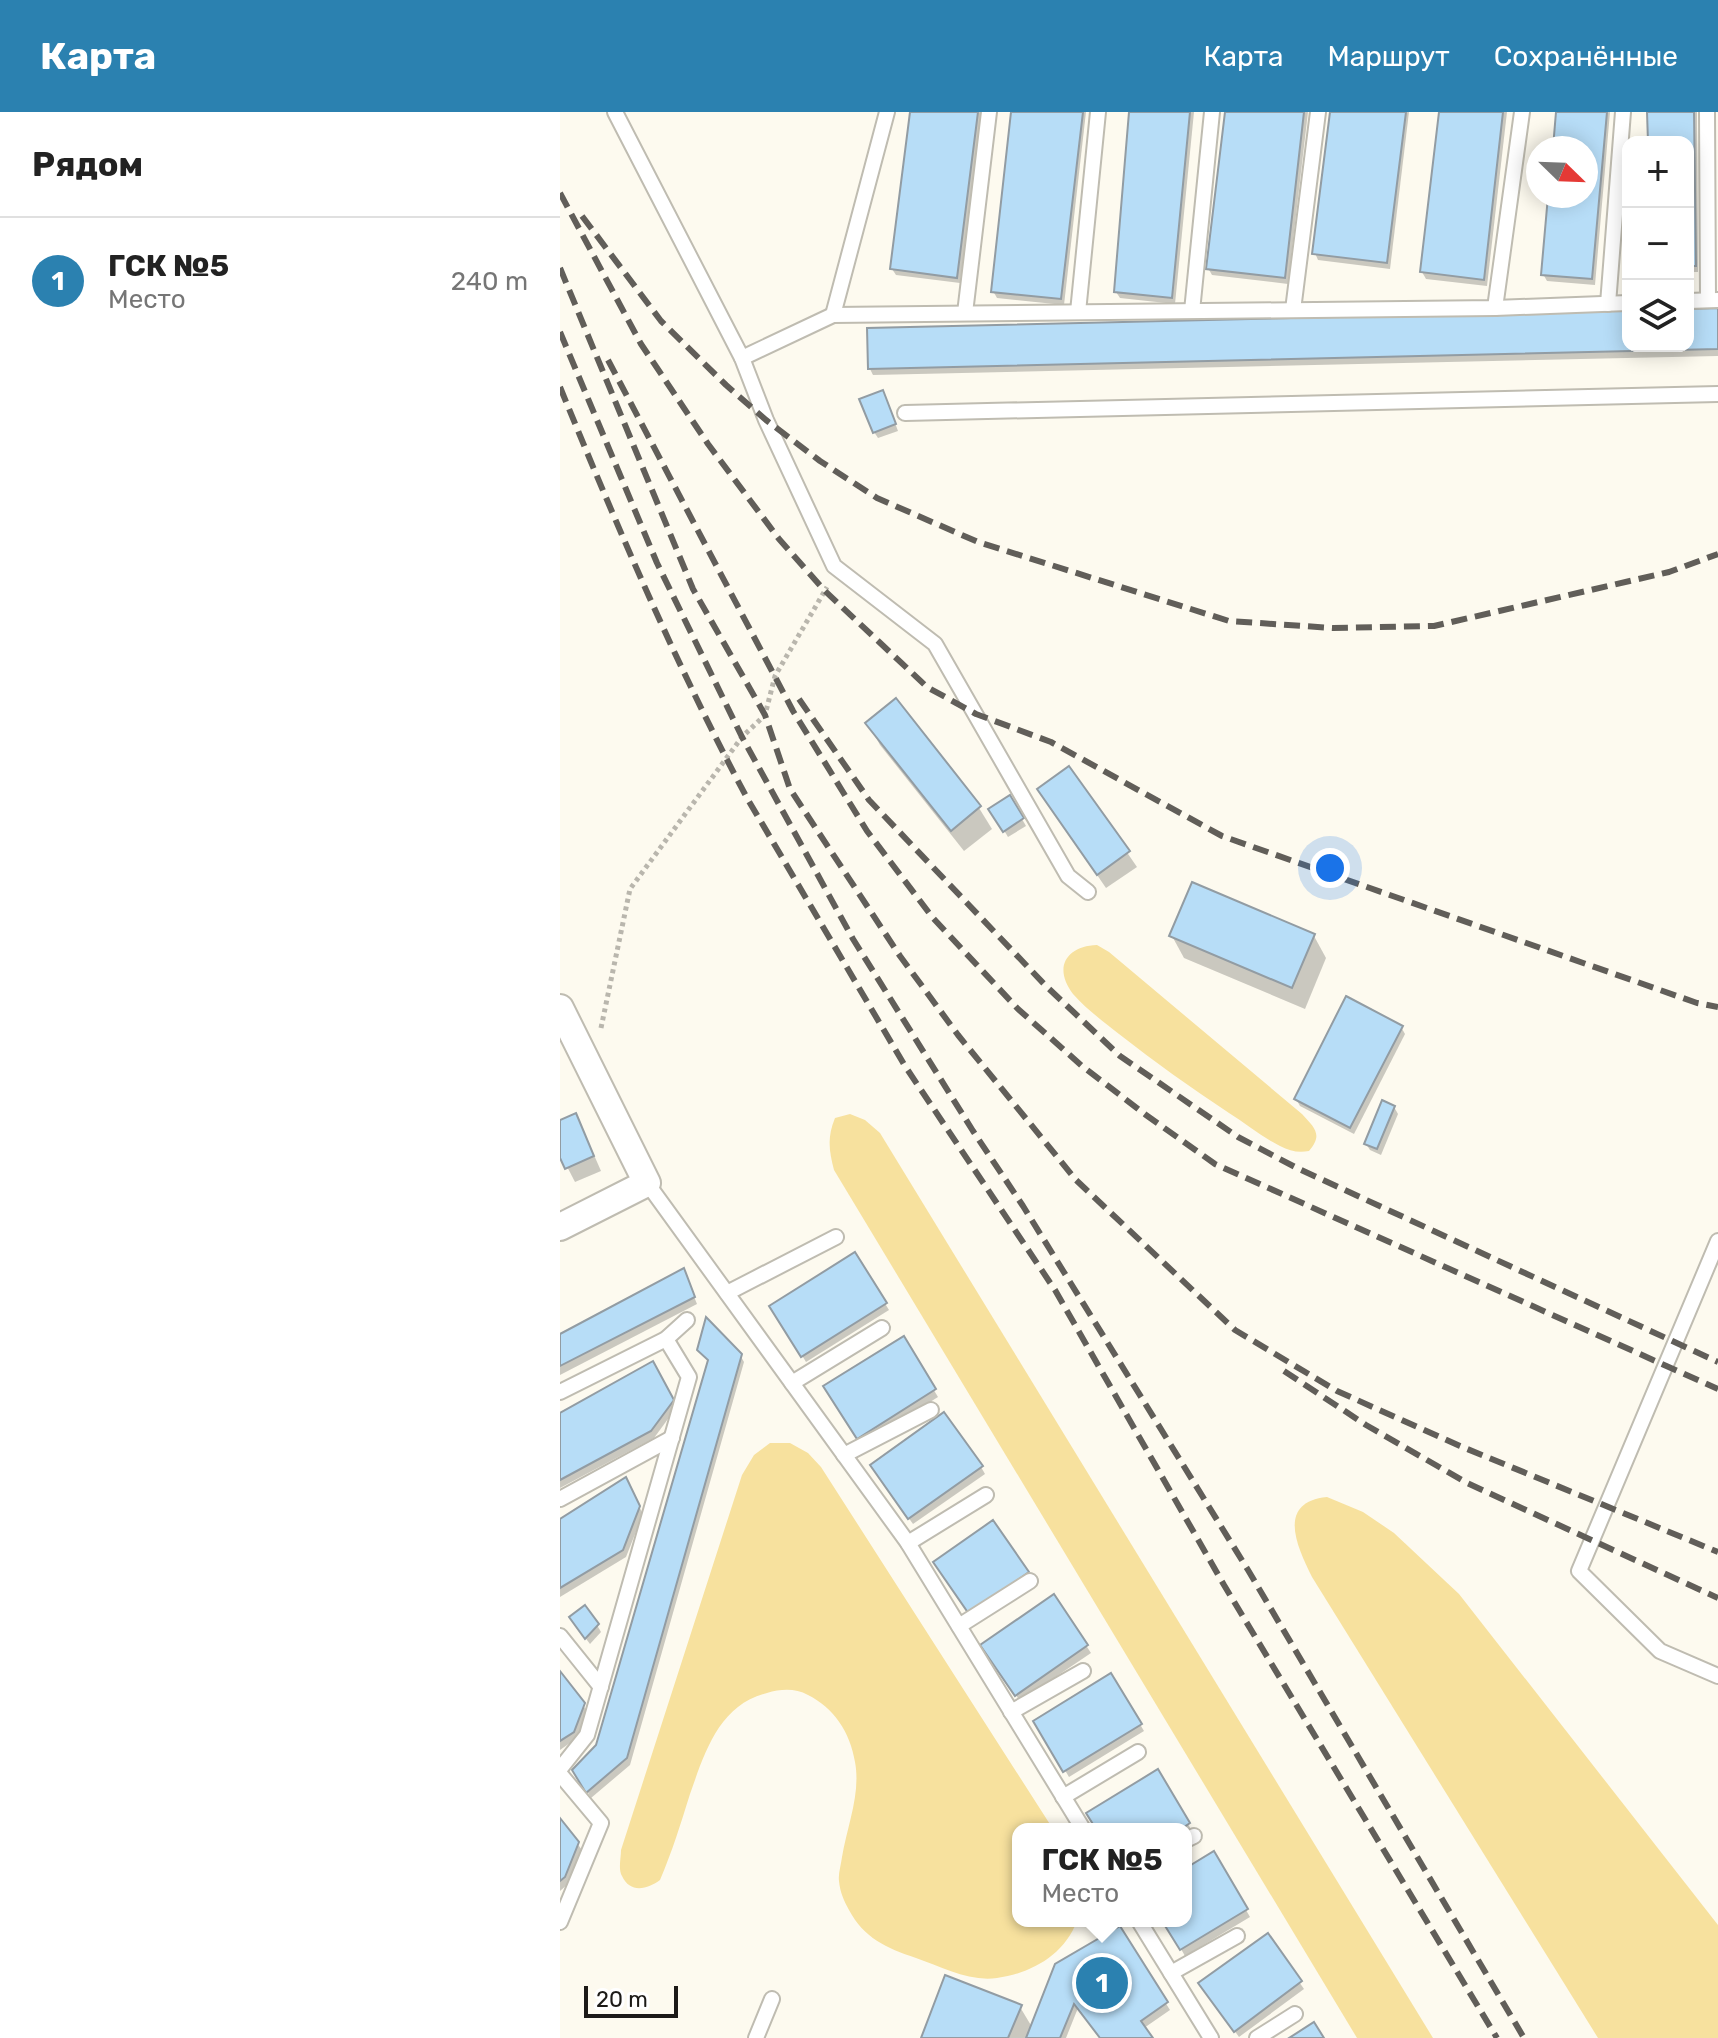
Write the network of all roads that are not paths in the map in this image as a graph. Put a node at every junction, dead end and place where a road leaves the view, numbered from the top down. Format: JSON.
{"nodes":[{"id":1,"x":615,"y":112,"type":"edge"},
{"id":2,"x":887,"y":112,"type":"edge"},
{"id":3,"x":989,"y":112,"type":"edge"},
{"id":4,"x":1098,"y":112,"type":"edge"},
{"id":5,"x":1212,"y":112,"type":"edge"},
{"id":6,"x":1318,"y":112,"type":"edge"},
{"id":7,"x":1522,"y":112,"type":"edge"},
{"id":8,"x":1623,"y":112,"type":"edge"},
{"id":9,"x":1707,"y":112,"type":"edge"},
{"id":10,"x":1713,"y":300,"type":"edge"},
{"id":11,"x":1622,"y":303,"type":"edge"},
{"id":12,"x":1608,"y":304,"type":"junction"},
{"id":13,"x":1495,"y":308,"type":"junction"},
{"id":14,"x":1293,"y":310,"type":"junction"},
{"id":15,"x":1192,"y":311,"type":"junction"},
{"id":16,"x":1078,"y":312,"type":"junction"},
{"id":17,"x":965,"y":313,"type":"junction"},
{"id":18,"x":833,"y":315,"type":"junction"},
{"id":19,"x":742,"y":358,"type":"junction"},
{"id":20,"x":1718,"y":394,"type":"edge"},
{"id":21,"x":905,"y":413,"type":"dead end"},
{"id":22,"x":1088,"y":892,"type":"dead end"},
{"id":23,"x":560,"y":1008,"type":"edge"},
{"id":24,"x":647,"y":1183,"type":"junction"},
{"id":25,"x":560,"y":1227,"type":"edge"},
{"id":26,"x":836,"y":1237,"type":"dead end"},
{"id":27,"x":1718,"y":1241,"type":"edge"},
{"id":28,"x":727,"y":1293,"type":"junction"},
{"id":29,"x":687,"y":1320,"type":"dead end"},
{"id":30,"x":882,"y":1328,"type":"dead end"},
{"id":31,"x":666,"y":1339,"type":"junction"},
{"id":32,"x":792,"y":1383,"type":"junction"},
{"id":33,"x":560,"y":1392,"type":"edge"},
{"id":34,"x":931,"y":1410,"type":"dead end"},
{"id":35,"x":672,"y":1438,"type":"junction"},
{"id":36,"x":844,"y":1455,"type":"junction"},
{"id":37,"x":986,"y":1495,"type":"dead end"},
{"id":38,"x":560,"y":1499,"type":"edge"},
{"id":39,"x":908,"y":1543,"type":"junction"},
{"id":40,"x":1030,"y":1581,"type":"dead end"},
{"id":41,"x":959,"y":1626,"type":"junction"},
{"id":42,"x":560,"y":1636,"type":"edge"},
{"id":43,"x":1083,"y":1671,"type":"dead end"},
{"id":44,"x":1718,"y":1676,"type":"edge"},
{"id":45,"x":601,"y":1687,"type":"junction"},
{"id":46,"x":1011,"y":1712,"type":"junction"},
{"id":47,"x":1138,"y":1752,"type":"dead end"},
{"id":48,"x":560,"y":1772,"type":"edge"},
{"id":49,"x":1063,"y":1797,"type":"junction"},
{"id":50,"x":1079,"y":1823,"type":"edge"},
{"id":51,"x":560,"y":1922,"type":"edge"},
{"id":52,"x":1143,"y":1927,"type":"edge"},
{"id":53,"x":1237,"y":1936,"type":"dead end"},
{"id":54,"x":1171,"y":1973,"type":"junction"},
{"id":55,"x":772,"y":1999,"type":"dead end"},
{"id":56,"x":1295,"y":2014,"type":"dead end"},
{"id":57,"x":756,"y":2038,"type":"edge"},
{"id":58,"x":1211,"y":2038,"type":"edge"},
{"id":59,"x":1257,"y":2038,"type":"edge"}],
"edges":[{"from":1,"to":19,"type":"lane"},
{"from":2,"to":18,"type":"lane"},
{"from":3,"to":17,"type":"lane"},
{"from":4,"to":16,"type":"lane"},
{"from":5,"to":15,"type":"lane"},
{"from":6,"to":14,"type":"lane"},
{"from":7,"to":13,"type":"lane"},
{"from":8,"to":12,"type":"lane"},
{"from":9,"to":10,"type":"lane"},
{"from":11,"to":12,"type":"lane"},
{"from":12,"to":13,"type":"lane"},
{"from":13,"to":14,"type":"lane"},
{"from":14,"to":15,"type":"lane"},
{"from":15,"to":16,"type":"lane"},
{"from":16,"to":17,"type":"lane"},
{"from":17,"to":18,"type":"lane"},
{"from":18,"to":19,"type":"lane"},
{"from":19,"to":22,"type":"lane"},
{"from":20,"to":21,"type":"lane"},
{"from":23,"to":24,"type":"street"},
{"from":24,"to":25,"type":"street"},
{"from":24,"to":28,"type":"lane"},
{"from":26,"to":28,"type":"lane"},
{"from":27,"to":44,"type":"lane"},
{"from":28,"to":32,"type":"lane"},
{"from":29,"to":31,"type":"lane"},
{"from":30,"to":32,"type":"lane"},
{"from":31,"to":33,"type":"lane"},
{"from":31,"to":35,"type":"lane"},
{"from":32,"to":36,"type":"lane"},
{"from":34,"to":36,"type":"lane"},
{"from":35,"to":38,"type":"lane"},
{"from":35,"to":45,"type":"lane"},
{"from":36,"to":39,"type":"lane"},
{"from":37,"to":39,"type":"lane"},
{"from":39,"to":41,"type":"lane"},
{"from":40,"to":41,"type":"lane"},
{"from":41,"to":46,"type":"lane"},
{"from":42,"to":45,"type":"lane"},
{"from":43,"to":46,"type":"lane"},
{"from":45,"to":48,"type":"lane"},
{"from":46,"to":49,"type":"lane"},
{"from":47,"to":49,"type":"lane"},
{"from":48,"to":51,"type":"lane"},
{"from":49,"to":50,"type":"lane"},
{"from":52,"to":54,"type":"lane"},
{"from":53,"to":54,"type":"lane"},
{"from":54,"to":58,"type":"lane"},
{"from":55,"to":57,"type":"lane"},
{"from":56,"to":59,"type":"lane"}]}
